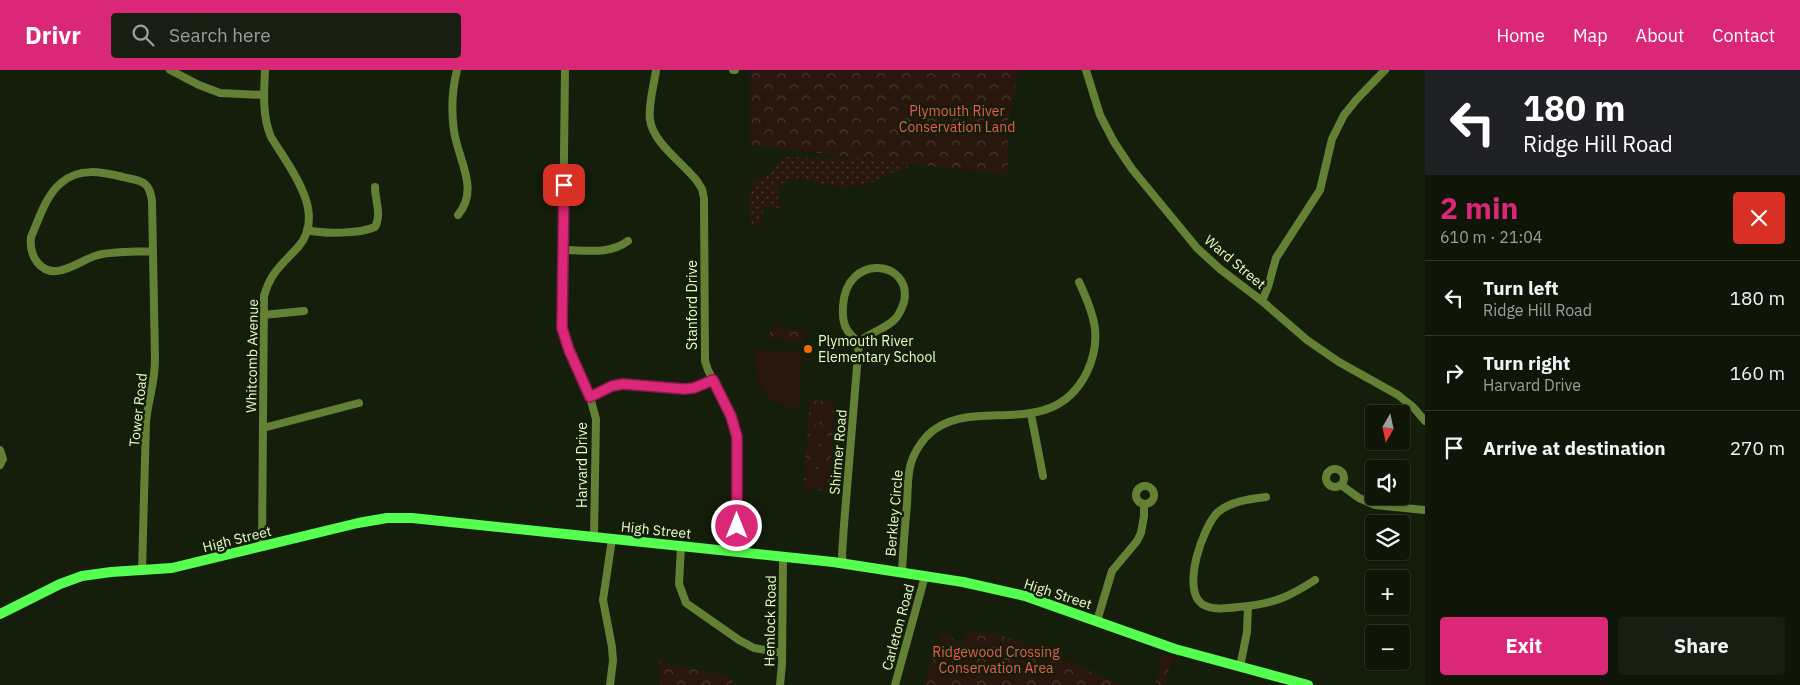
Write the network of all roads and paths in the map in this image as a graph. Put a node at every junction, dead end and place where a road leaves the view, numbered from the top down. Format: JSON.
{"nodes":[{"id":1,"x":170,"y":70,"type":"edge"},
{"id":2,"x":265,"y":70,"type":"edge"},
{"id":3,"x":457,"y":70,"type":"edge"},
{"id":4,"x":565,"y":70,"type":"edge"},
{"id":5,"x":656,"y":70,"type":"edge"},
{"id":6,"x":1086,"y":70,"type":"edge"},
{"id":7,"x":1385,"y":70,"type":"edge"},
{"id":8,"x":264,"y":95,"type":"junction"},
{"id":9,"x":375,"y":187,"type":"dead end"},
{"id":10,"x":458,"y":215,"type":"dead end"},
{"id":11,"x":307,"y":230,"type":"junction"},
{"id":12,"x":628,"y":241,"type":"dead end"},
{"id":13,"x":564,"y":250,"type":"junction"},
{"id":14,"x":153,"y":251,"type":"junction"},
{"id":15,"x":1079,"y":282,"type":"dead end"},
{"id":16,"x":1262,"y":301,"type":"junction"},
{"id":17,"x":304,"y":311,"type":"dead end"},
{"id":18,"x":263,"y":315,"type":"junction"},
{"id":19,"x":860,"y":342,"type":"junction"},
{"id":20,"x":713,"y":380,"type":"junction"},
{"id":21,"x":590,"y":397,"type":"junction"},
{"id":22,"x":359,"y":403,"type":"dead end"},
{"id":23,"x":1031,"y":414,"type":"junction"},
{"id":24,"x":1425,"y":421,"type":"edge"},
{"id":25,"x":263,"y":428,"type":"junction"},
{"id":26,"x":0,"y":450,"type":"edge"},
{"id":27,"x":0,"y":465,"type":"edge"},
{"id":28,"x":1043,"y":476,"type":"dead end"},
{"id":29,"x":1341,"y":485,"type":"dead end"},
{"id":30,"x":1266,"y":497,"type":"dead end"},
{"id":31,"x":1144,"y":504,"type":"dead end"},
{"id":32,"x":1425,"y":510,"type":"edge"},
{"id":33,"x":594,"y":537,"type":"junction"},
{"id":34,"x":612,"y":539,"type":"junction"},
{"id":35,"x":680,"y":546,"type":"junction"},
{"id":36,"x":262,"y":547,"type":"junction"},
{"id":37,"x":736,"y":552,"type":"junction"},
{"id":38,"x":783,"y":558,"type":"junction"},
{"id":39,"x":843,"y":564,"type":"junction"},
{"id":40,"x":142,"y":571,"type":"junction"},
{"id":41,"x":902,"y":572,"type":"junction"},
{"id":42,"x":925,"y":576,"type":"junction"},
{"id":43,"x":1315,"y":580,"type":"dead end"},
{"id":44,"x":1248,"y":606,"type":"junction"},
{"id":45,"x":0,"y":614,"type":"edge"},
{"id":46,"x":1097,"y":621,"type":"junction"},
{"id":47,"x":782,"y":653,"type":"junction"},
{"id":48,"x":1240,"y":667,"type":"junction"},
{"id":49,"x":610,"y":685,"type":"edge"},
{"id":50,"x":780,"y":685,"type":"edge"},
{"id":51,"x":895,"y":685,"type":"edge"},
{"id":52,"x":1308,"y":685,"type":"edge"}],
"edges":[{"from":1,"to":8,"type":"street"},
{"from":2,"to":8,"type":"street","name":"Whitcomb Avenue"},
{"from":3,"to":10,"type":"street"},
{"from":4,"to":13,"type":"street","name":"Harvard Drive"},
{"from":5,"to":20,"type":"street","name":"Stanford Drive"},
{"from":6,"to":16,"type":"street","name":"Ward Street"},
{"from":7,"to":16,"type":"street"},
{"from":8,"to":11,"type":"street","name":"Whitcomb Avenue"},
{"from":9,"to":11,"type":"street"},
{"from":11,"to":18,"type":"street","name":"Whitcomb Avenue"},
{"from":12,"to":13,"type":"street"},
{"from":13,"to":21,"type":"street","name":"Harvard Drive"},
{"from":14,"to":14,"type":"street","name":"Tower Road"},
{"from":14,"to":40,"type":"street","name":"Tower Road"},
{"from":15,"to":23,"type":"street","name":"Berkley Circle"},
{"from":16,"to":24,"type":"street","name":"Ward Street"},
{"from":17,"to":18,"type":"street"},
{"from":18,"to":25,"type":"street","name":"Whitcomb Avenue"},
{"from":19,"to":19,"type":"street"},
{"from":19,"to":39,"type":"street","name":"Shirmer Road"},
{"from":20,"to":21,"type":"street"},
{"from":20,"to":37,"type":"street","name":"Stanford Drive"},
{"from":21,"to":33,"type":"street","name":"Harvard Drive"},
{"from":22,"to":25,"type":"street"},
{"from":23,"to":28,"type":"street"},
{"from":23,"to":41,"type":"street","name":"Berkley Circle"},
{"from":25,"to":36,"type":"street","name":"Whitcomb Avenue"},
{"from":26,"to":27,"type":"street"},
{"from":29,"to":32,"type":"street"},
{"from":30,"to":44,"type":"street"},
{"from":31,"to":46,"type":"street"},
{"from":33,"to":34,"type":"main road","name":"High Street"},
{"from":33,"to":36,"type":"main road","name":"High Street"},
{"from":34,"to":35,"type":"main road","name":"High Street"},
{"from":34,"to":49,"type":"street"},
{"from":35,"to":37,"type":"main road","name":"High Street"},
{"from":35,"to":47,"type":"street"},
{"from":36,"to":40,"type":"main road","name":"High Street"},
{"from":37,"to":38,"type":"main road","name":"High Street"},
{"from":38,"to":39,"type":"main road","name":"High Street"},
{"from":38,"to":47,"type":"street","name":"Hemlock Road"},
{"from":39,"to":41,"type":"main road","name":"High Street"},
{"from":40,"to":45,"type":"main road","name":"High Street"},
{"from":41,"to":42,"type":"main road","name":"High Street"},
{"from":42,"to":46,"type":"main road","name":"High Street"},
{"from":42,"to":51,"type":"street","name":"Carleton Road"},
{"from":43,"to":44,"type":"street"},
{"from":44,"to":48,"type":"street"},
{"from":46,"to":48,"type":"main road","name":"High Street"},
{"from":47,"to":50,"type":"street","name":"Hemlock Road"},
{"from":48,"to":52,"type":"main road","name":"High Street"}]}
